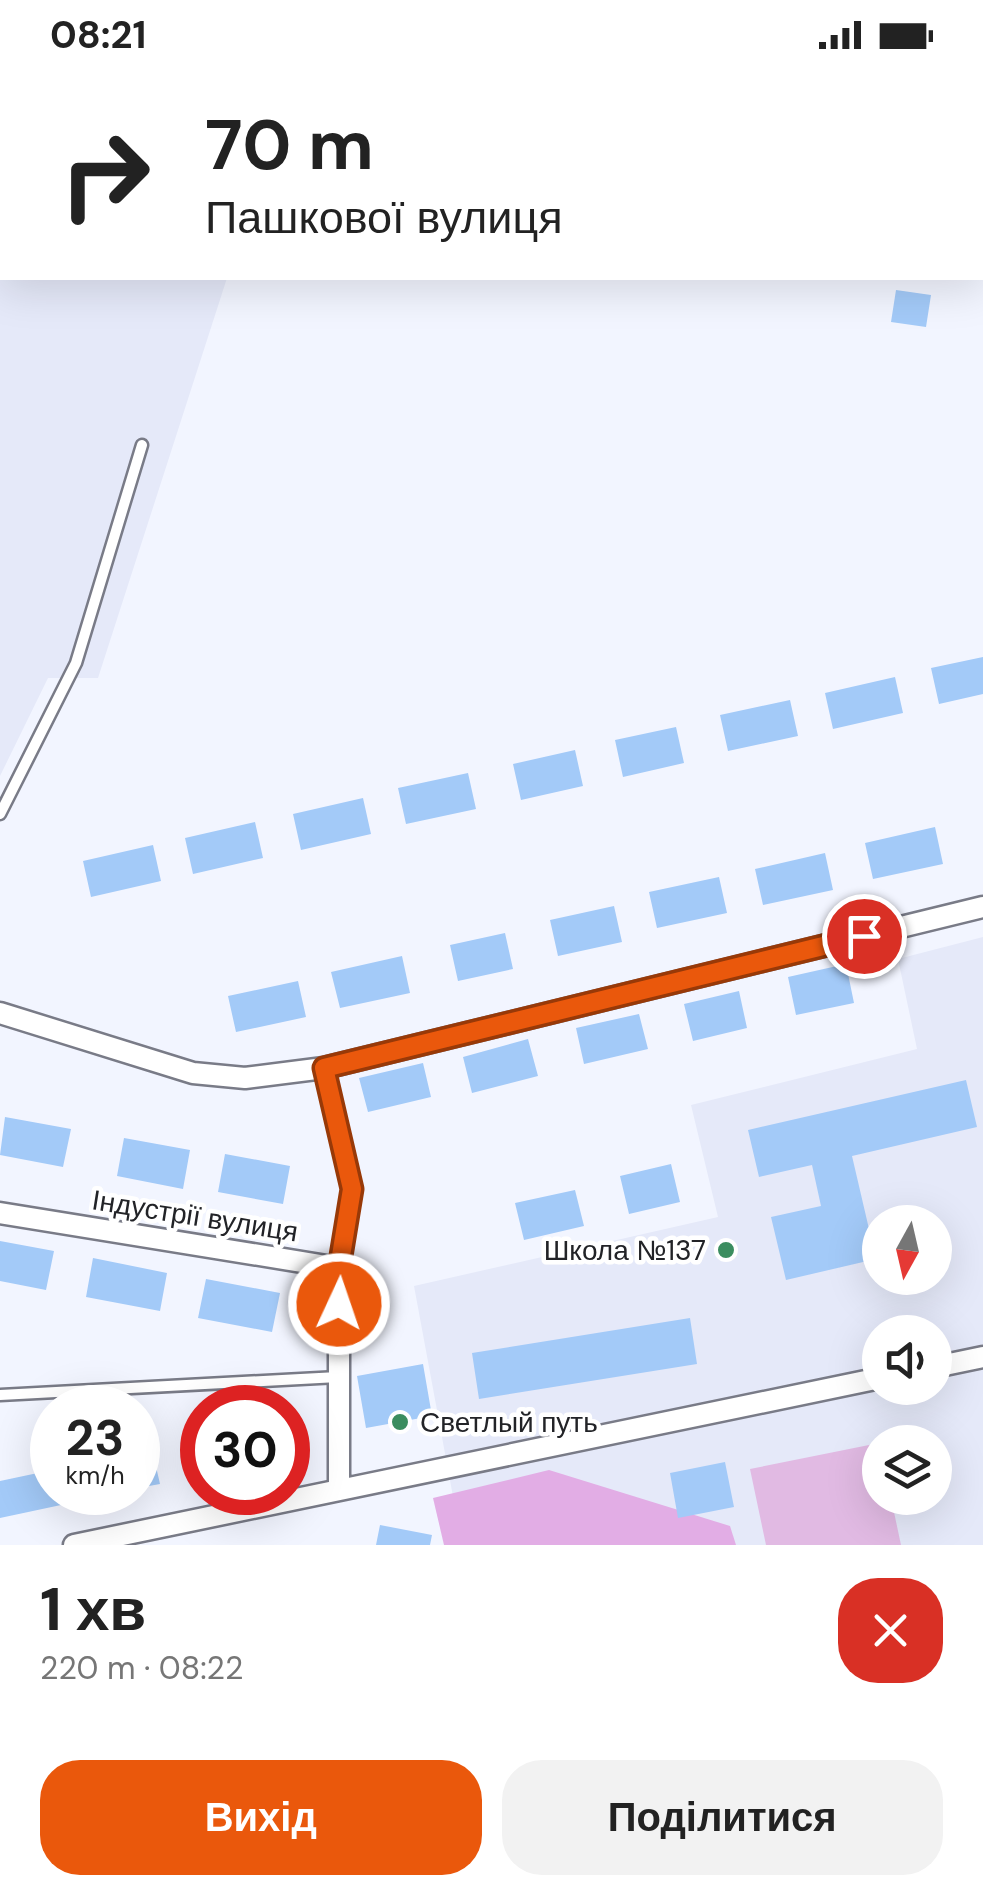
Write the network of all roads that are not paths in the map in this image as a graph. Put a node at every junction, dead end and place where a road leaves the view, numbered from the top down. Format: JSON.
{"nodes":[{"id":1,"x":142,"y":444,"type":"dead end"},
{"id":2,"x":0,"y":814,"type":"edge"},
{"id":3,"x":983,"y":906,"type":"edge"},
{"id":4,"x":0,"y":1013,"type":"edge"},
{"id":5,"x":324,"y":1068,"type":"junction"},
{"id":6,"x":0,"y":1213,"type":"edge"},
{"id":7,"x":339,"y":1268,"type":"junction"},
{"id":8,"x":983,"y":1357,"type":"edge"},
{"id":9,"x":952,"y":1363,"type":"edge"},
{"id":10,"x":339,"y":1377,"type":"junction"},
{"id":11,"x":862,"y":1382,"type":"edge"},
{"id":12,"x":0,"y":1396,"type":"edge"},
{"id":13,"x":340,"y":1490,"type":"junction"},
{"id":14,"x":74,"y":1545,"type":"edge"}],
"edges":[{"from":1,"to":2,"type":"lane"},
{"from":3,"to":5,"type":"street"},
{"from":4,"to":5,"type":"street"},
{"from":5,"to":7,"type":"lane"},
{"from":6,"to":7,"type":"street","name":"Індустрії вулиця"},
{"from":7,"to":10,"type":"street"},
{"from":8,"to":9,"type":"street"},
{"from":10,"to":12,"type":"lane"},
{"from":10,"to":13,"type":"street"},
{"from":11,"to":13,"type":"street"},
{"from":13,"to":14,"type":"street"}]}
